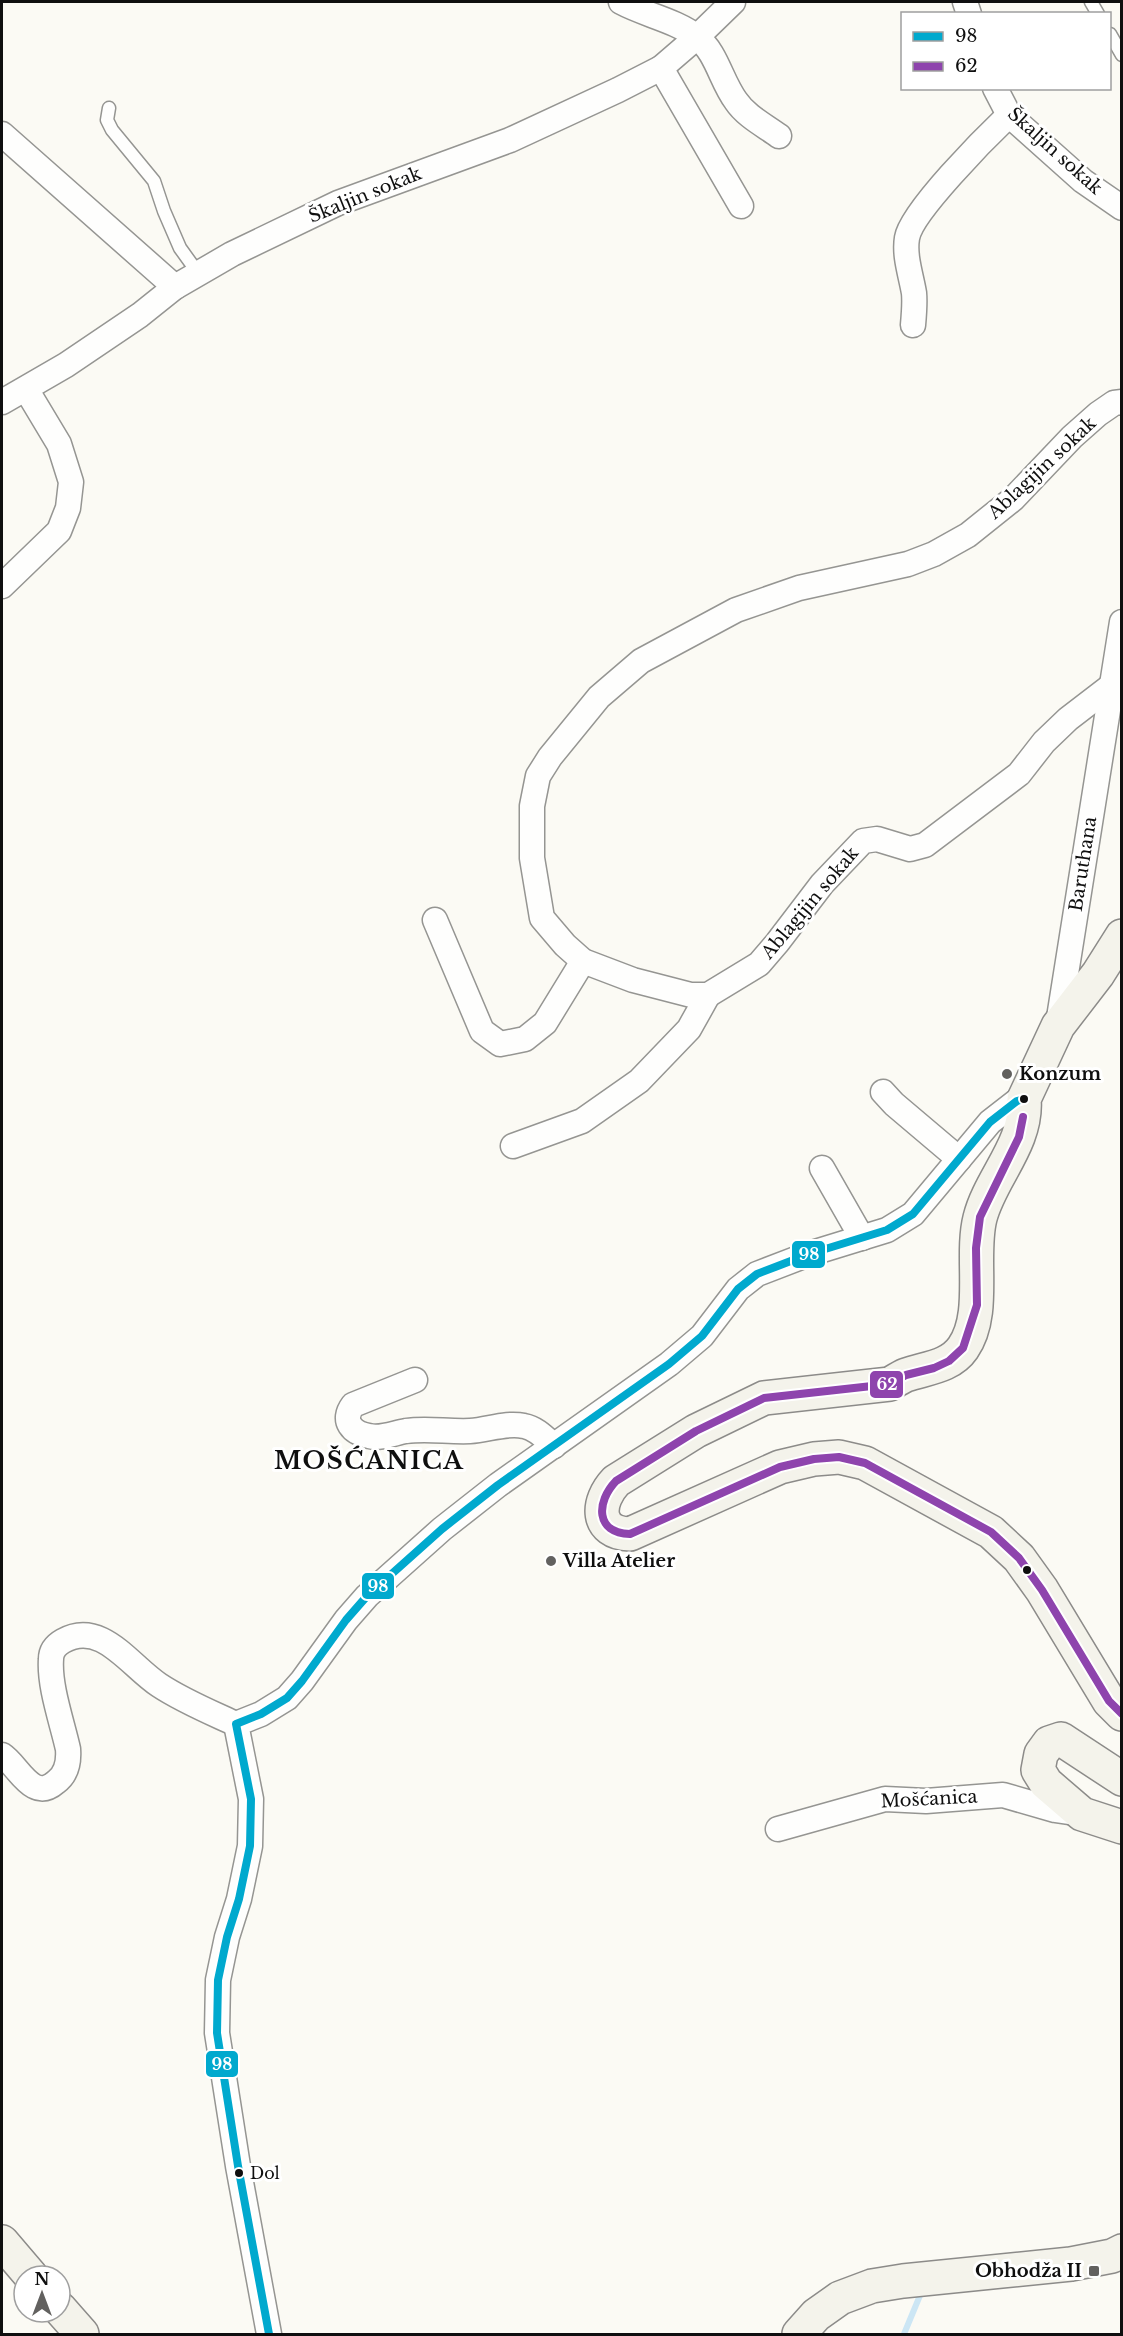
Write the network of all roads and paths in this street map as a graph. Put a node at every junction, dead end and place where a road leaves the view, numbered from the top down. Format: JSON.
{"nodes":[{"id":1,"x":621,"y":2,"type":"edge"},
{"id":2,"x":733,"y":2,"type":"edge"},
{"id":3,"x":1111,"y":36,"type":"edge"},
{"id":4,"x":697,"y":37,"type":"junction"},
{"id":5,"x":1122,"y":55,"type":"edge"},
{"id":6,"x":661,"y":68,"type":"junction"},
{"id":7,"x":996,"y":90,"type":"edge"},
{"id":8,"x":109,"y":108,"type":"dead end"},
{"id":9,"x":1009,"y":115,"type":"junction"},
{"id":10,"x":2,"y":134,"type":"edge"},
{"id":11,"x":779,"y":136,"type":"dead end"},
{"id":12,"x":741,"y":206,"type":"dead end"},
{"id":13,"x":1122,"y":208,"type":"edge"},
{"id":14,"x":198,"y":273,"type":"junction"},
{"id":15,"x":175,"y":287,"type":"junction"},
{"id":16,"x":913,"y":325,"type":"dead end"},
{"id":17,"x":9,"y":396,"type":"edge"},
{"id":18,"x":1122,"y":402,"type":"edge"},
{"id":19,"x":2,"y":586,"type":"edge"},
{"id":20,"x":1122,"y":622,"type":"edge"},
{"id":21,"x":1112,"y":686,"type":"junction"},
{"id":22,"x":435,"y":920,"type":"dead end"},
{"id":23,"x":1122,"y":936,"type":"edge"},
{"id":24,"x":583,"y":961,"type":"junction"},
{"id":25,"x":708,"y":995,"type":"junction"},
{"id":26,"x":1058,"y":1026,"type":"junction"},
{"id":27,"x":883,"y":1092,"type":"dead end"},
{"id":28,"x":1024,"y":1099,"type":"junction"},
{"id":29,"x":513,"y":1146,"type":"dead end"},
{"id":30,"x":959,"y":1159,"type":"junction"},
{"id":31,"x":822,"y":1168,"type":"dead end"},
{"id":32,"x":862,"y":1238,"type":"junction"},
{"id":33,"x":414,"y":1380,"type":"dead end"},
{"id":34,"x":554,"y":1446,"type":"junction"},
{"id":35,"x":1122,"y":1714,"type":"edge"},
{"id":36,"x":236,"y":1725,"type":"junction"},
{"id":37,"x":2,"y":1755,"type":"edge"},
{"id":38,"x":1122,"y":1779,"type":"edge"},
{"id":39,"x":1082,"y":1814,"type":"junction"},
{"id":40,"x":1122,"y":1827,"type":"edge"},
{"id":41,"x":778,"y":1829,"type":"dead end"},
{"id":42,"x":2,"y":2242,"type":"edge"},
{"id":43,"x":1122,"y":2251,"type":"edge"},
{"id":44,"x":21,"y":2264,"type":"edge"},
{"id":45,"x":72,"y":2323,"type":"edge"},
{"id":46,"x":82,"y":2334,"type":"edge"},
{"id":47,"x":269,"y":2334,"type":"edge"},
{"id":48,"x":799,"y":2334,"type":"edge"}],
"edges":[{"from":1,"to":4,"type":"street"},
{"from":2,"to":4,"type":"street","name":"Škaljin sokak"},
{"from":3,"to":5,"type":"lane"},
{"from":4,"to":6,"type":"street","name":"Škaljin sokak"},
{"from":4,"to":11,"type":"street"},
{"from":6,"to":12,"type":"street"},
{"from":6,"to":14,"type":"street","name":"Škaljin sokak"},
{"from":7,"to":9,"type":"street","name":"Škaljin sokak"},
{"from":8,"to":14,"type":"lane"},
{"from":9,"to":13,"type":"street","name":"Škaljin sokak"},
{"from":9,"to":16,"type":"street"},
{"from":10,"to":15,"type":"street"},
{"from":14,"to":15,"type":"street","name":"Škaljin sokak"},
{"from":15,"to":17,"type":"street","name":"Škaljin sokak"},
{"from":17,"to":19,"type":"street"},
{"from":18,"to":24,"type":"street","name":"Ablagijin sokak"},
{"from":20,"to":21,"type":"street","name":"Baruthana"},
{"from":21,"to":25,"type":"street","name":"Ablagijin sokak"},
{"from":21,"to":26,"type":"street","name":"Baruthana"},
{"from":22,"to":24,"type":"street"},
{"from":23,"to":26,"type":"main road"},
{"from":24,"to":25,"type":"street","name":"Ablagijin sokak"},
{"from":25,"to":29,"type":"street"},
{"from":26,"to":28,"type":"main road","name":"Baruthana"},
{"from":27,"to":30,"type":"street"},
{"from":28,"to":30,"type":"street"},
{"from":28,"to":35,"type":"main road"},
{"from":30,"to":32,"type":"street"},
{"from":31,"to":32,"type":"street"},
{"from":32,"to":34,"type":"street"},
{"from":33,"to":34,"type":"street"},
{"from":34,"to":36,"type":"street"},
{"from":36,"to":37,"type":"street"},
{"from":36,"to":47,"type":"street"},
{"from":38,"to":39,"type":"main road","name":"Mošćanica"},
{"from":39,"to":40,"type":"main road","name":"Mošćanica"},
{"from":39,"to":41,"type":"street","name":"Mošćanica"},
{"from":42,"to":44,"type":"main road"},
{"from":43,"to":48,"type":"main road"},
{"from":45,"to":46,"type":"main road"}]}
